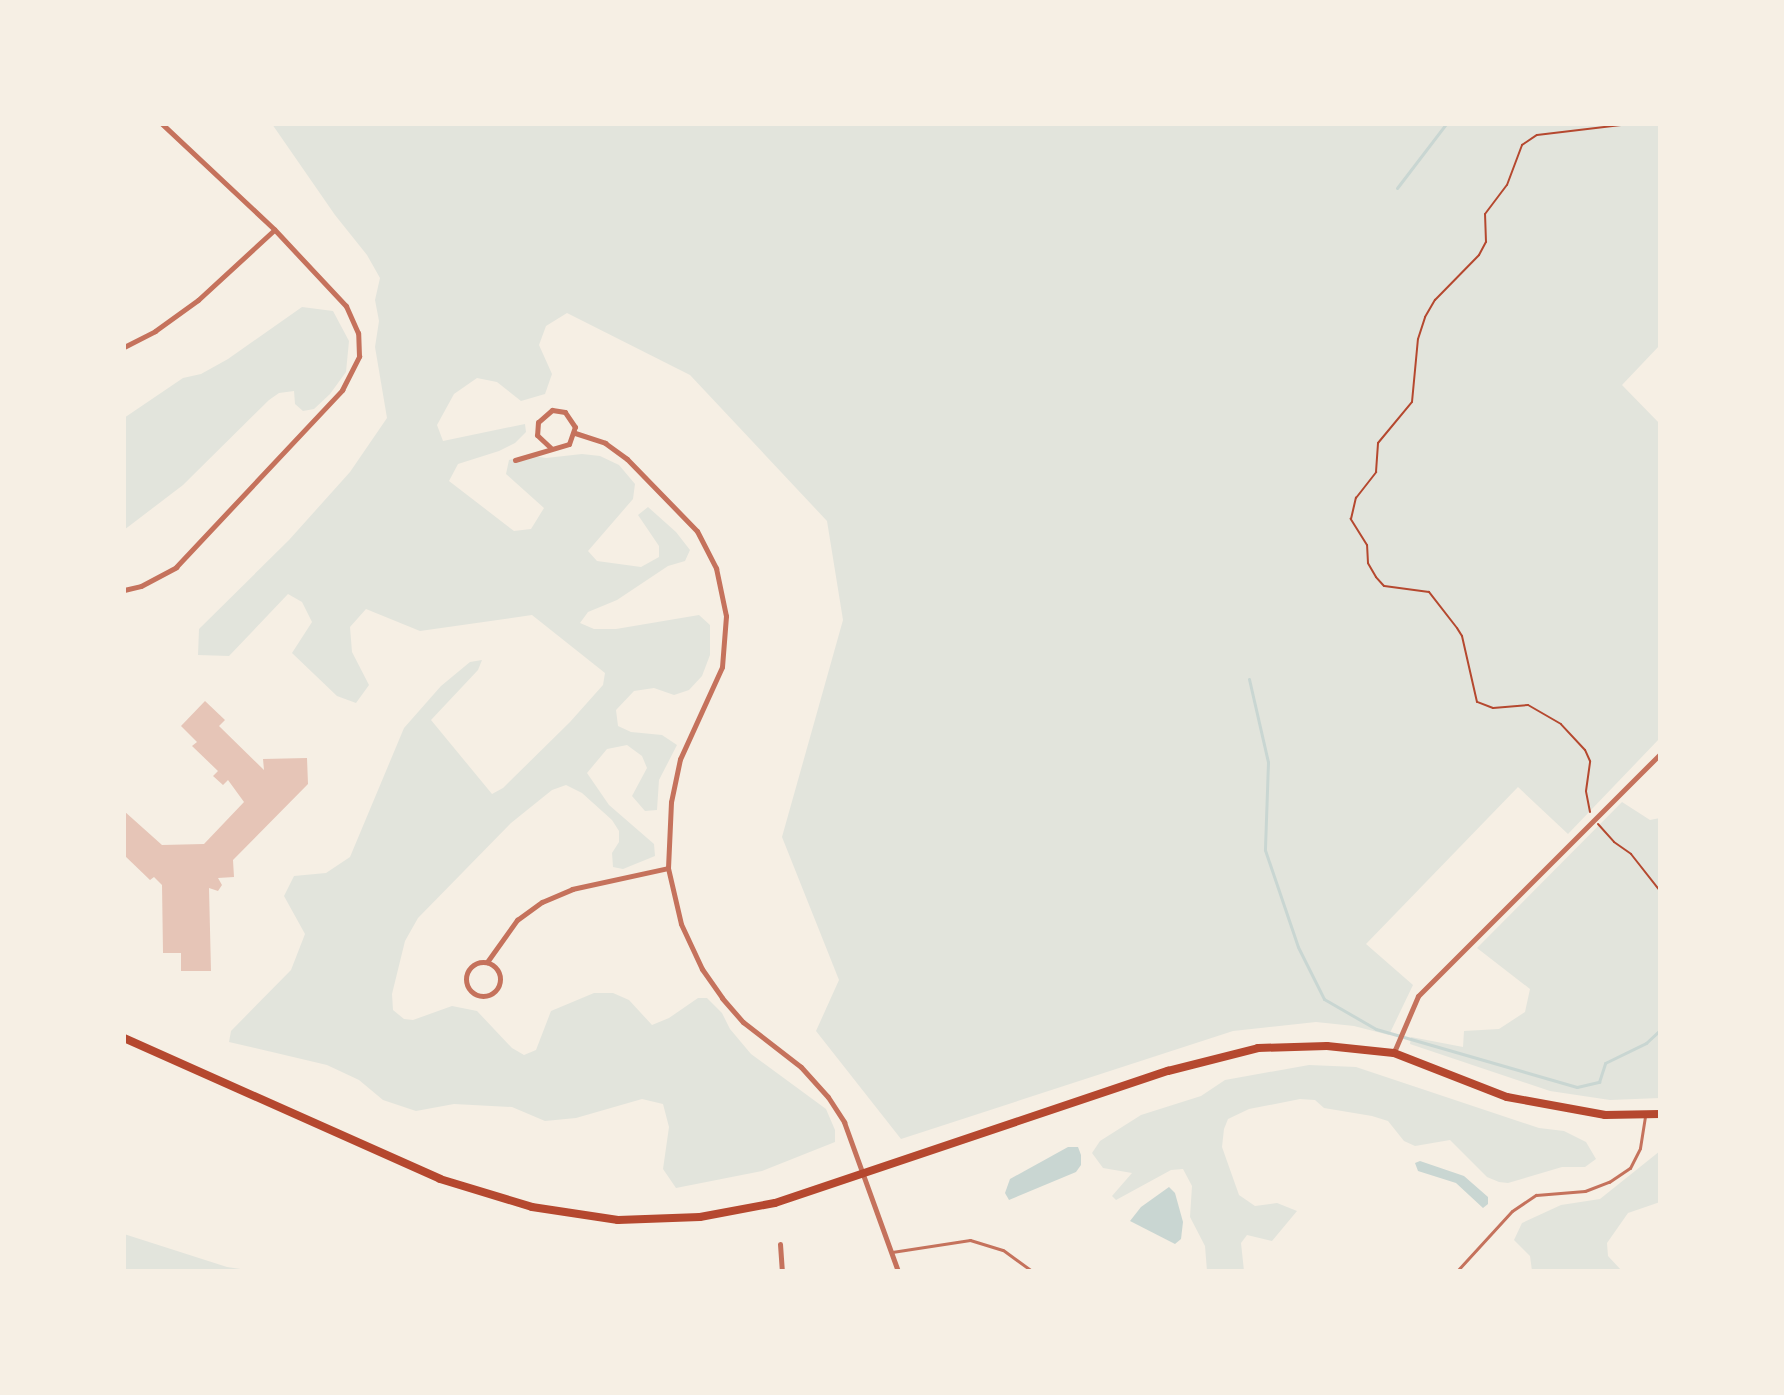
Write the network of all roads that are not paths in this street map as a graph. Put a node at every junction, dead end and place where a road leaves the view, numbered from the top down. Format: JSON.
{"nodes":[{"id":1,"x":162,"y":124,"type":"edge"},
{"id":2,"x":274,"y":229,"type":"junction"},
{"id":3,"x":124,"y":347,"type":"edge"},
{"id":4,"x":575,"y":433,"type":"junction"},
{"id":5,"x":551,"y":448,"type":"junction"},
{"id":6,"x":515,"y":460,"type":"dead end"},
{"id":7,"x":124,"y":590,"type":"edge"},
{"id":8,"x":1660,"y":754,"type":"edge"},
{"id":9,"x":668,"y":868,"type":"junction"},
{"id":10,"x":487,"y":962,"type":"junction"},
{"id":11,"x":124,"y":1038,"type":"edge"},
{"id":12,"x":1394,"y":1053,"type":"junction"},
{"id":13,"x":1660,"y":1114,"type":"edge"},
{"id":14,"x":1645,"y":1116,"type":"junction"},
{"id":15,"x":865,"y":1174,"type":"junction"},
{"id":16,"x":780,"y":1244,"type":"dead end"},
{"id":17,"x":892,"y":1252,"type":"junction"},
{"id":18,"x":782,"y":1271,"type":"edge"},
{"id":19,"x":898,"y":1271,"type":"edge"},
{"id":20,"x":1032,"y":1271,"type":"edge"},
{"id":21,"x":1457,"y":1271,"type":"edge"}],
"edges":[{"from":1,"to":2,"type":"street"},
{"from":2,"to":3,"type":"street"},
{"from":2,"to":7,"type":"street"},
{"from":4,"to":5,"type":"street"},
{"from":4,"to":5,"type":"street"},
{"from":4,"to":9,"type":"street"},
{"from":5,"to":6,"type":"street"},
{"from":8,"to":12,"type":"street"},
{"from":9,"to":10,"type":"street"},
{"from":9,"to":15,"type":"street"},
{"from":10,"to":10,"type":"street"},
{"from":11,"to":15,"type":"main road"},
{"from":12,"to":14,"type":"main road"},
{"from":12,"to":15,"type":"main road"},
{"from":13,"to":14,"type":"main road"},
{"from":14,"to":21,"type":"lane"},
{"from":15,"to":17,"type":"street"},
{"from":16,"to":18,"type":"street"},
{"from":17,"to":19,"type":"street"},
{"from":17,"to":20,"type":"lane"}]}
